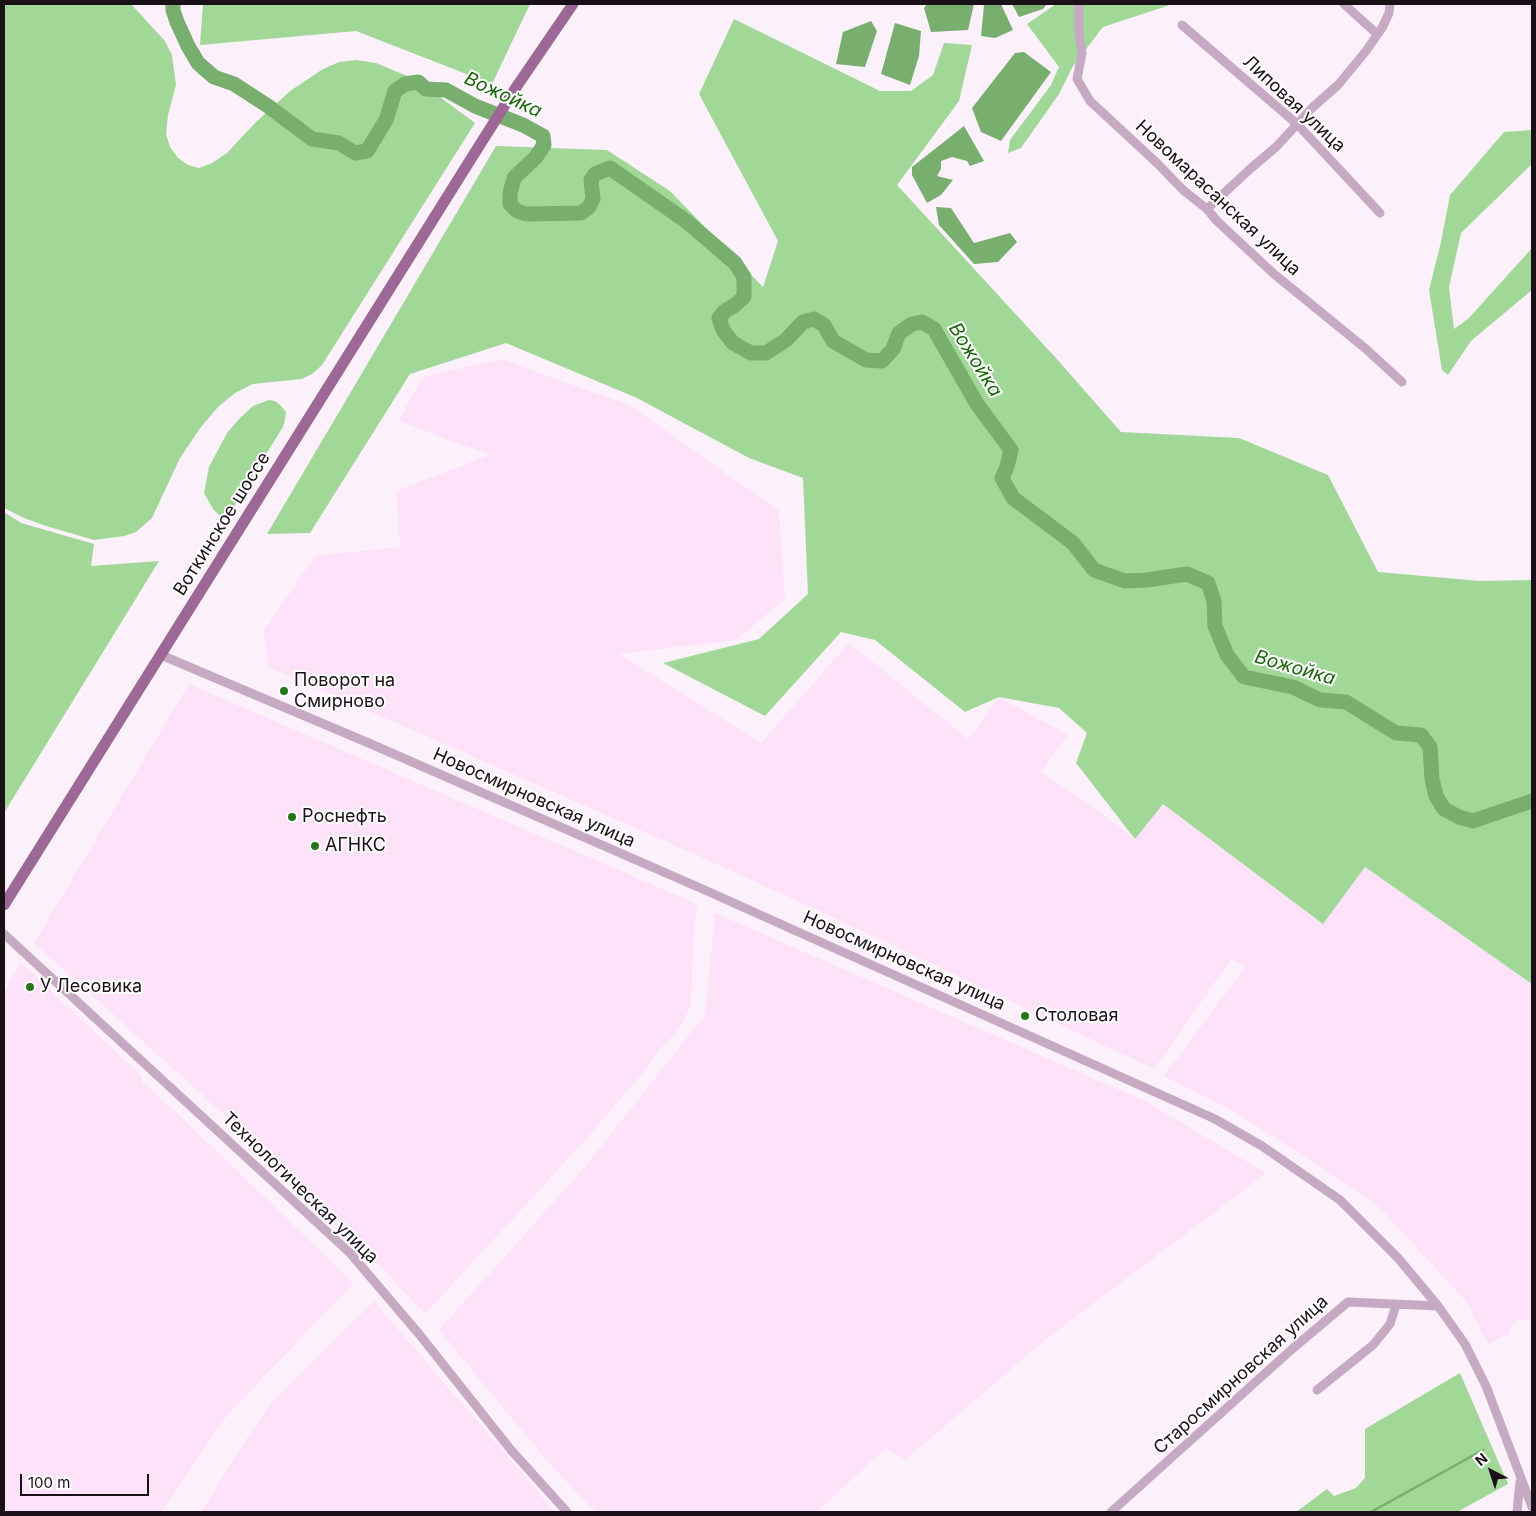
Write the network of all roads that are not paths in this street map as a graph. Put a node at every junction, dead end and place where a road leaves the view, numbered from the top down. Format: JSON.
{"nodes":[{"id":1,"x":573,"y":4,"type":"edge"},
{"id":2,"x":1078,"y":4,"type":"edge"},
{"id":3,"x":1344,"y":4,"type":"edge"},
{"id":4,"x":1390,"y":4,"type":"edge"},
{"id":5,"x":1182,"y":25,"type":"dead end"},
{"id":6,"x":1377,"y":34,"type":"junction"},
{"id":7,"x":1297,"y":124,"type":"junction"},
{"id":8,"x":1207,"y":209,"type":"junction"},
{"id":9,"x":1380,"y":213,"type":"dead end"},
{"id":10,"x":1402,"y":382,"type":"dead end"},
{"id":11,"x":161,"y":656,"type":"junction"},
{"id":12,"x":4,"y":905,"type":"edge"},
{"id":13,"x":4,"y":934,"type":"edge"},
{"id":14,"x":1396,"y":1305,"type":"junction"},
{"id":15,"x":1438,"y":1306,"type":"junction"},
{"id":16,"x":1317,"y":1390,"type":"dead end"},
{"id":17,"x":1521,"y":1479,"type":"junction"},
{"id":18,"x":1532,"y":1508,"type":"edge"},
{"id":19,"x":567,"y":1512,"type":"edge"},
{"id":20,"x":1111,"y":1512,"type":"edge"},
{"id":21,"x":1517,"y":1512,"type":"edge"}],
"edges":[{"from":1,"to":11,"type":"main road","name":"Воткинское шоссе"},
{"from":2,"to":8,"type":"street","name":"Новомарасанская улица"},
{"from":3,"to":6,"type":"street"},
{"from":4,"to":6,"type":"street"},
{"from":5,"to":7,"type":"street","name":"Липовая улица"},
{"from":6,"to":7,"type":"street"},
{"from":7,"to":8,"type":"street"},
{"from":7,"to":9,"type":"street","name":"Липовая улица"},
{"from":8,"to":10,"type":"street","name":"Новомарасанская улица"},
{"from":11,"to":12,"type":"main road","name":"Воткинское шоссе"},
{"from":11,"to":15,"type":"street","name":"Новосмирновская улица"},
{"from":13,"to":19,"type":"street","name":"Технологическая улица"},
{"from":14,"to":15,"type":"street","name":"Старосмирновская улица"},
{"from":14,"to":16,"type":"street"},
{"from":14,"to":20,"type":"street","name":"Старосмирновская улица"},
{"from":15,"to":17,"type":"street","name":"Новосмирновская улица"},
{"from":17,"to":18,"type":"street","name":"Новосмирновская улица"},
{"from":17,"to":21,"type":"street","name":"Новосмирновская улица"}]}
